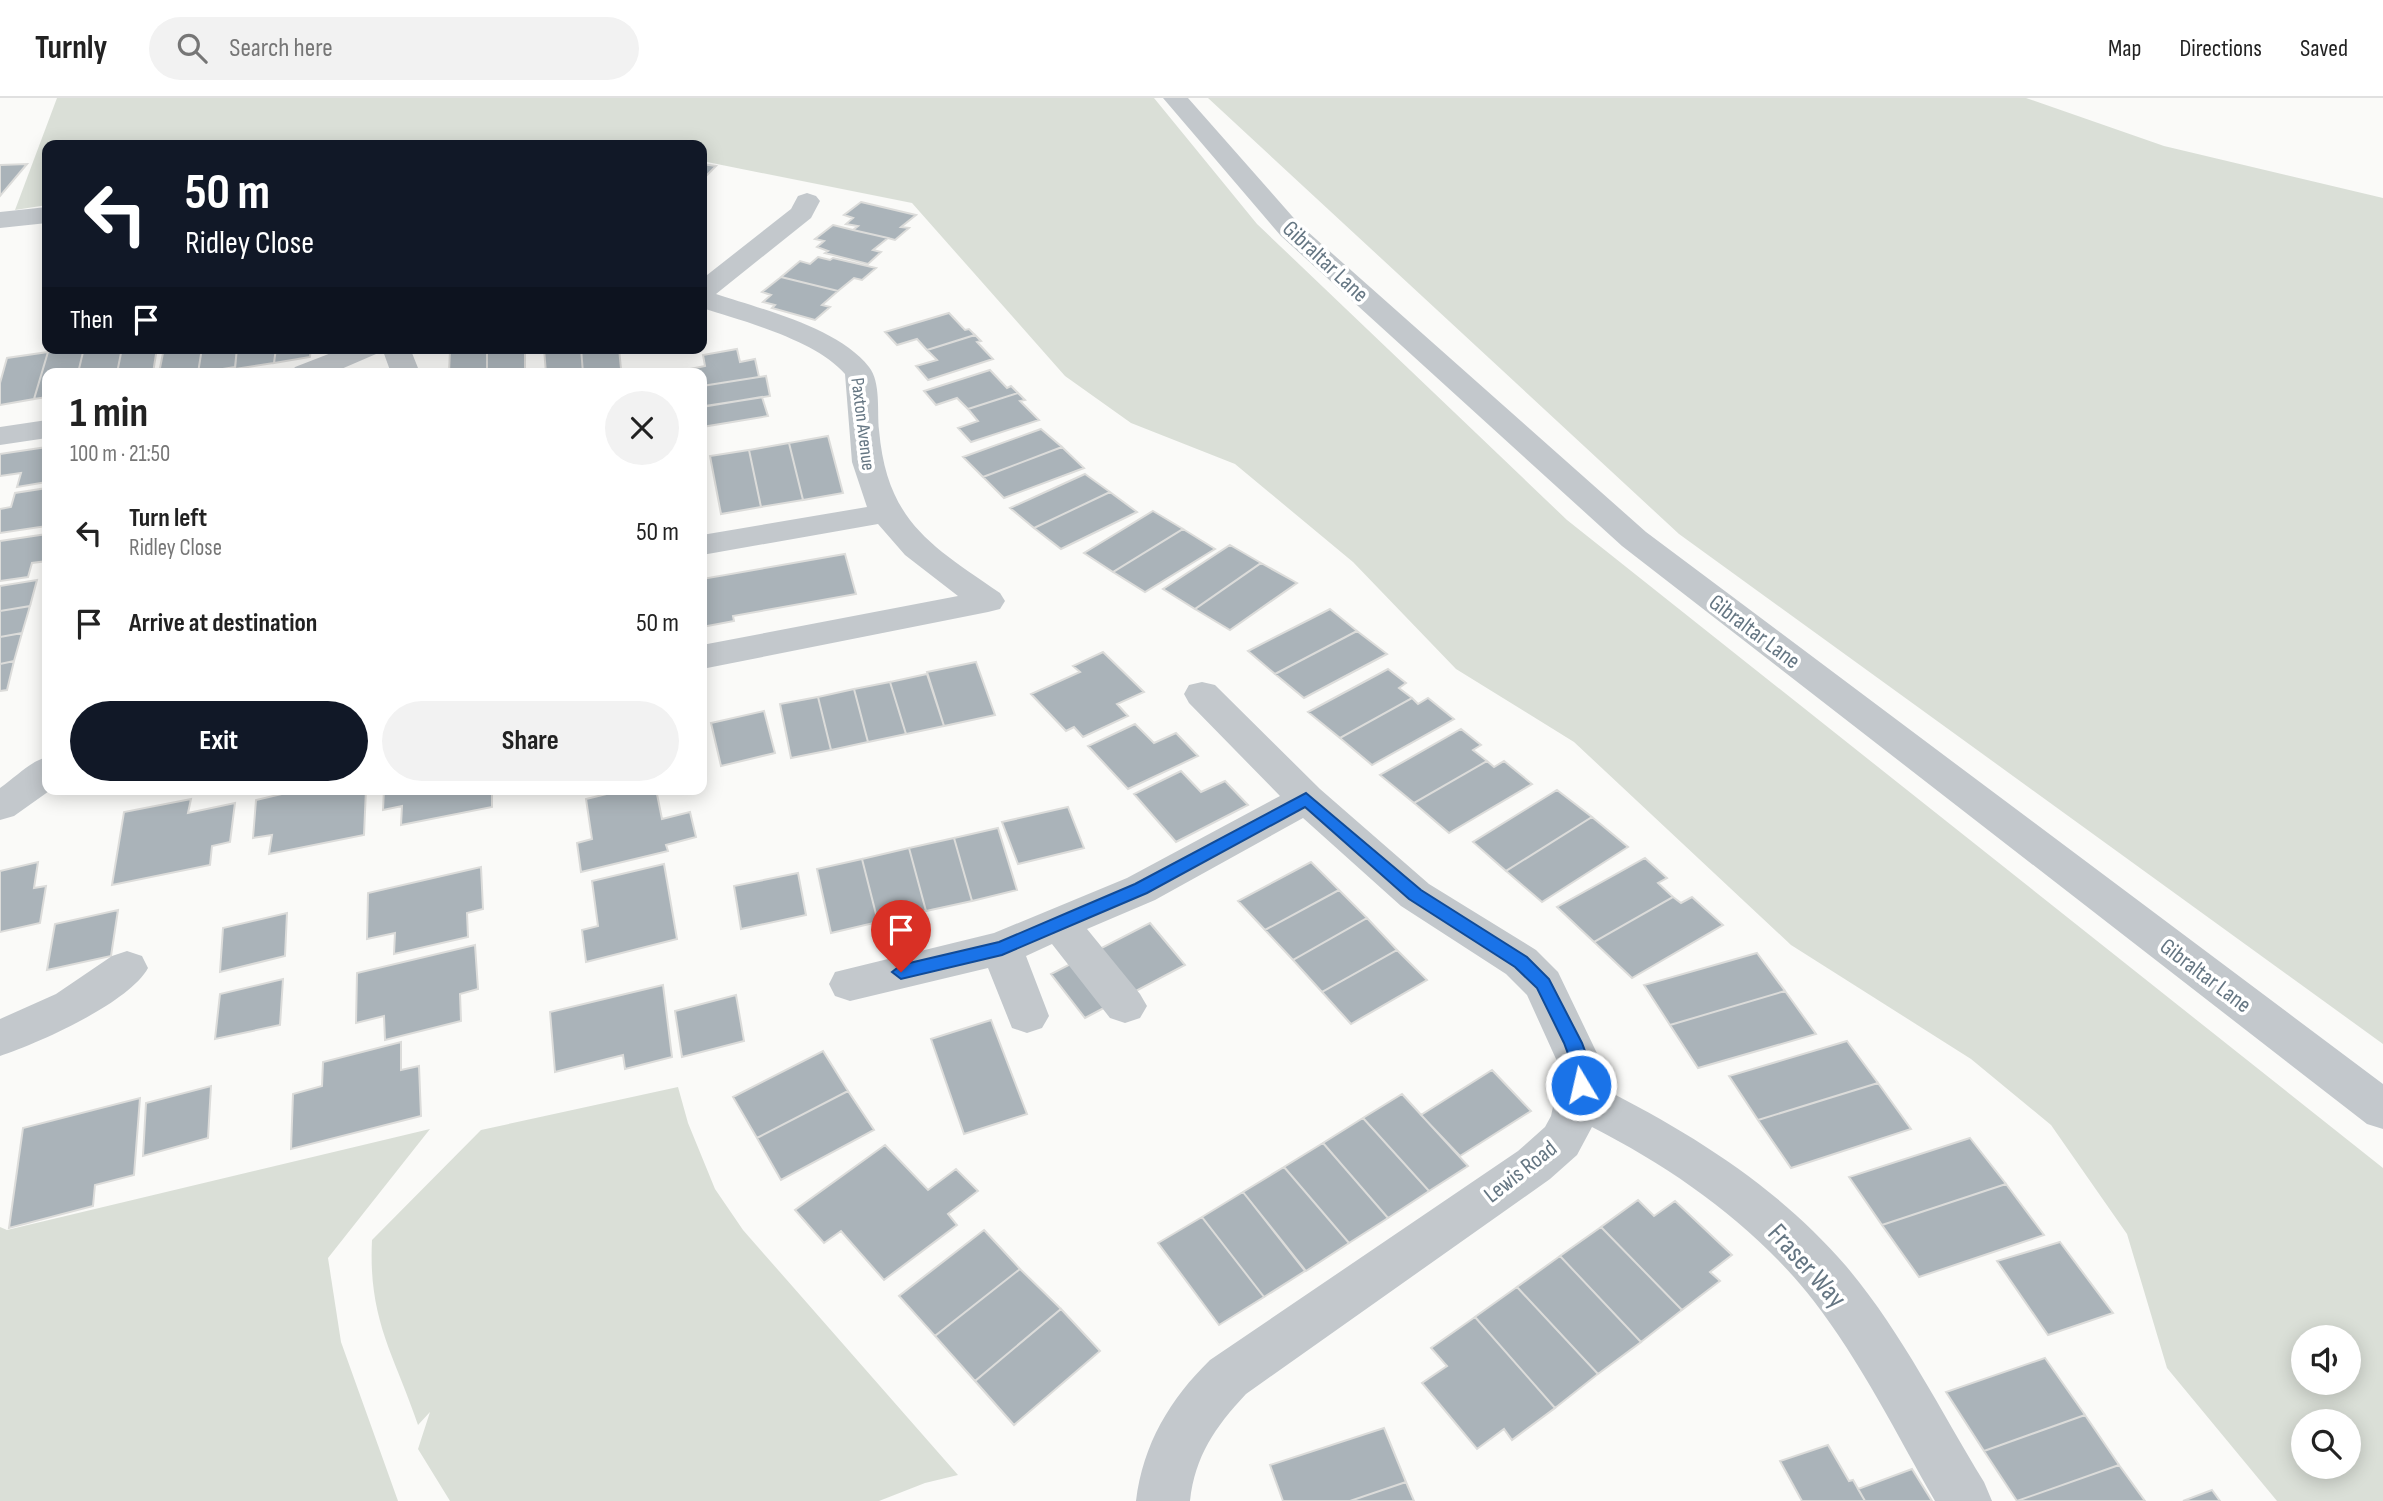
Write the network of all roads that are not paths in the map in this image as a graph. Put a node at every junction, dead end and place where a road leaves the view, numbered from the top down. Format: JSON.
{"nodes":[{"id":1,"x":1175,"y":98,"type":"edge"},
{"id":2,"x":807,"y":201,"type":"dead end"},
{"id":3,"x":42,"y":216,"type":"edge"},
{"id":4,"x":0,"y":220,"type":"edge"},
{"id":5,"x":707,"y":288,"type":"edge"},
{"id":6,"x":707,"y":301,"type":"edge"},
{"id":7,"x":355,"y":354,"type":"edge"},
{"id":8,"x":318,"y":368,"type":"edge"},
{"id":9,"x":42,"y":430,"type":"edge"},
{"id":10,"x":0,"y":436,"type":"edge"},
{"id":11,"x":887,"y":513,"type":"junction"},
{"id":12,"x":707,"y":544,"type":"edge"},
{"id":13,"x":707,"y":656,"type":"edge"},
{"id":14,"x":1202,"y":694,"type":"dead end"},
{"id":15,"x":42,"y":779,"type":"edge"},
{"id":16,"x":1306,"y":799,"type":"junction"},
{"id":17,"x":0,"y":806,"type":"edge"},
{"id":18,"x":1059,"y":923,"type":"junction"},
{"id":19,"x":1002,"y":948,"type":"junction"},
{"id":20,"x":127,"y":968,"type":"dead end"},
{"id":21,"x":850,"y":984,"type":"dead end"},
{"id":22,"x":1125,"y":1006,"type":"dead end"},
{"id":23,"x":1027,"y":1016,"type":"dead end"},
{"id":24,"x":0,"y":1038,"type":"edge"},
{"id":25,"x":1580,"y":1099,"type":"junction"},
{"id":26,"x":2383,"y":1110,"type":"edge"},
{"id":27,"x":1163,"y":1501,"type":"edge"},
{"id":28,"x":1965,"y":1501,"type":"edge"}],
"edges":[{"from":1,"to":26,"type":"street","name":"Gibraltar Lane"},
{"from":2,"to":5,"type":"street"},
{"from":3,"to":4,"type":"street"},
{"from":6,"to":11,"type":"street","name":"Paxton Avenue"},
{"from":7,"to":8,"type":"street"},
{"from":9,"to":10,"type":"street"},
{"from":11,"to":12,"type":"street"},
{"from":11,"to":13,"type":"street","name":"Paxton Avenue"},
{"from":14,"to":16,"type":"street","name":"Lewis Road"},
{"from":15,"to":17,"type":"street"},
{"from":16,"to":18,"type":"street"},
{"from":16,"to":25,"type":"street","name":"Lewis Road"},
{"from":18,"to":19,"type":"street"},
{"from":18,"to":22,"type":"street"},
{"from":19,"to":21,"type":"street"},
{"from":19,"to":23,"type":"street"},
{"from":20,"to":24,"type":"street"},
{"from":25,"to":27,"type":"street","name":"Lewis Road"},
{"from":25,"to":28,"type":"street","name":"Fraser Way"}]}
